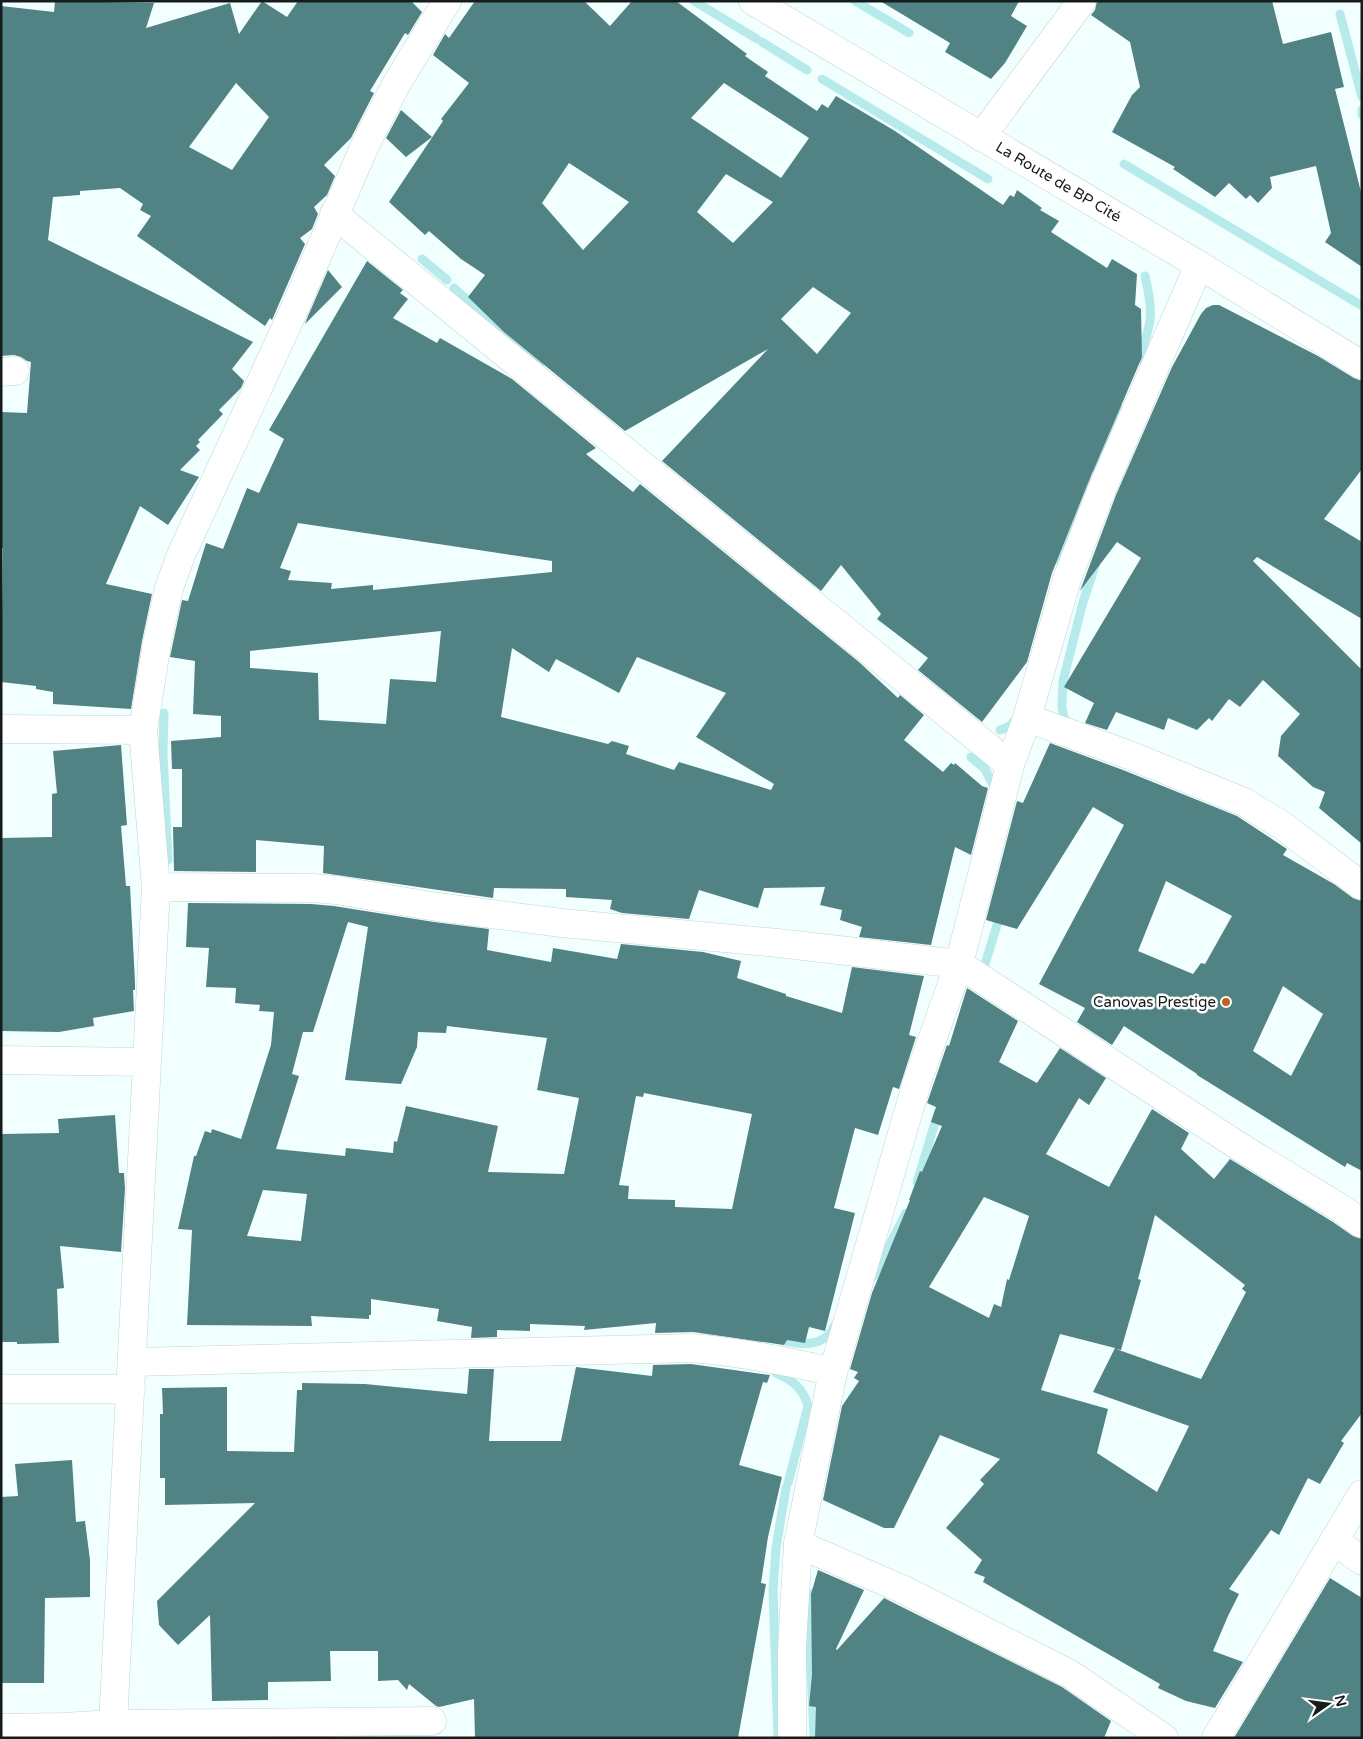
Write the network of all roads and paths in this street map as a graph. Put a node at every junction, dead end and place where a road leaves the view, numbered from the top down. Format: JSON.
{"nodes":[{"id":1,"x":447,"y":1,"type":"edge"},
{"id":2,"x":753,"y":1,"type":"edge"},
{"id":3,"x":1082,"y":1,"type":"edge"},
{"id":4,"x":981,"y":137,"type":"junction"},
{"id":5,"x":334,"y":214,"type":"junction"},
{"id":6,"x":1199,"y":265,"type":"junction"},
{"id":7,"x":1362,"y":365,"type":"edge"},
{"id":8,"x":1027,"y":718,"type":"junction"},
{"id":9,"x":1,"y":728,"type":"edge"},
{"id":10,"x":144,"y":730,"type":"junction"},
{"id":11,"x":1010,"y":765,"type":"junction"},
{"id":12,"x":1362,"y":886,"type":"edge"},
{"id":13,"x":156,"y":887,"type":"junction"},
{"id":14,"x":959,"y":964,"type":"junction"},
{"id":15,"x":1,"y":1060,"type":"edge"},
{"id":16,"x":147,"y":1062,"type":"junction"},
{"id":17,"x":1362,"y":1224,"type":"edge"},
{"id":18,"x":133,"y":1362,"type":"junction"},
{"id":19,"x":833,"y":1372,"type":"junction"},
{"id":20,"x":1,"y":1389,"type":"edge"},
{"id":21,"x":131,"y":1389,"type":"junction"},
{"id":22,"x":1362,"y":1494,"type":"edge"},
{"id":23,"x":1334,"y":1540,"type":"junction"},
{"id":24,"x":798,"y":1544,"type":"junction"},
{"id":25,"x":1362,"y":1561,"type":"edge"},
{"id":26,"x":432,"y":1721,"type":"dead end"},
{"id":27,"x":114,"y":1724,"type":"junction"},
{"id":28,"x":1,"y":1728,"type":"edge"},
{"id":29,"x":63,"y":1732,"type":"edge"},
{"id":30,"x":792,"y":1738,"type":"edge"},
{"id":31,"x":1164,"y":1738,"type":"edge"},
{"id":32,"x":1216,"y":1738,"type":"edge"}],
"edges":[{"from":1,"to":5,"type":"street"},
{"from":2,"to":4,"type":"street","name":"La Route de BP Cité"},
{"from":3,"to":4,"type":"street"},
{"from":4,"to":6,"type":"street","name":"La Route de BP Cité"},
{"from":5,"to":10,"type":"street"},
{"from":5,"to":11,"type":"street"},
{"from":6,"to":7,"type":"street","name":"La Route de BP Cité"},
{"from":6,"to":8,"type":"street"},
{"from":8,"to":11,"type":"street"},
{"from":8,"to":12,"type":"street"},
{"from":9,"to":10,"type":"street"},
{"from":10,"to":13,"type":"street"},
{"from":11,"to":14,"type":"street"},
{"from":13,"to":14,"type":"street"},
{"from":13,"to":16,"type":"street"},
{"from":14,"to":17,"type":"street"},
{"from":14,"to":19,"type":"street"},
{"from":15,"to":16,"type":"street"},
{"from":16,"to":18,"type":"street"},
{"from":18,"to":19,"type":"street"},
{"from":18,"to":21,"type":"street"},
{"from":19,"to":24,"type":"street"},
{"from":20,"to":21,"type":"street"},
{"from":21,"to":27,"type":"street"},
{"from":22,"to":23,"type":"street"},
{"from":23,"to":25,"type":"street"},
{"from":23,"to":32,"type":"street"},
{"from":24,"to":30,"type":"street"},
{"from":24,"to":31,"type":"street"},
{"from":26,"to":27,"type":"street"},
{"from":27,"to":29,"type":"street"},
{"from":28,"to":29,"type":"street"}]}
